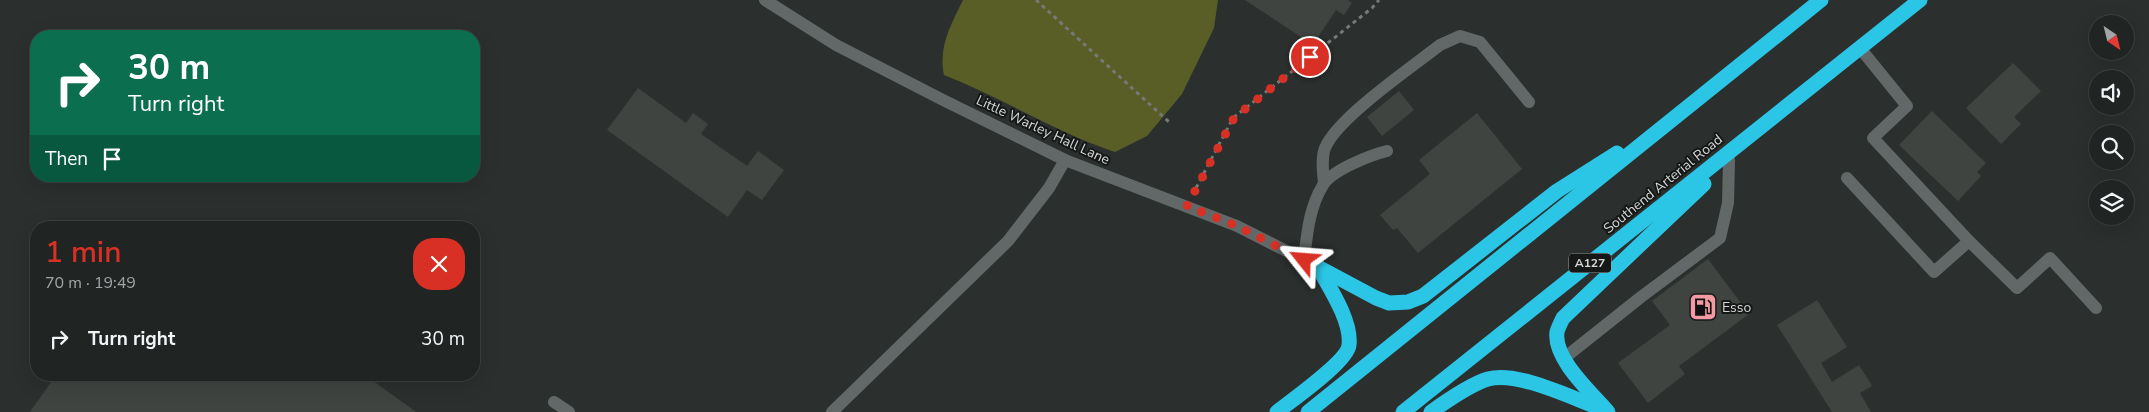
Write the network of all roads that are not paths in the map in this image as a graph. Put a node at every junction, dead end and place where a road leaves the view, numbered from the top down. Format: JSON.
{"nodes":[{"id":1,"x":765,"y":0,"type":"edge"},
{"id":2,"x":1822,"y":0,"type":"edge"},
{"id":3,"x":1920,"y":0,"type":"edge"},
{"id":4,"x":1860,"y":48,"type":"junction"},
{"id":5,"x":1529,"y":102,"type":"dead end"},
{"id":6,"x":1777,"y":114,"type":"junction"},
{"id":7,"x":1674,"y":117,"type":"junction"},
{"id":8,"x":1387,"y":150,"type":"dead end"},
{"id":9,"x":1065,"y":160,"type":"junction"},
{"id":10,"x":1729,"y":160,"type":"junction"},
{"id":11,"x":1847,"y":178,"type":"dead end"},
{"id":12,"x":1324,"y":183,"type":"junction"},
{"id":13,"x":1969,"y":241,"type":"junction"},
{"id":14,"x":1304,"y":260,"type":"junction"},
{"id":15,"x":1318,"y":267,"type":"junction"},
{"id":16,"x":2096,"y":308,"type":"dead end"},
{"id":17,"x":1564,"y":359,"type":"junction"},
{"id":18,"x":554,"y":402,"type":"dead end"},
{"id":19,"x":569,"y":412,"type":"edge"},
{"id":20,"x":832,"y":412,"type":"edge"},
{"id":21,"x":1277,"y":412,"type":"edge"},
{"id":22,"x":1308,"y":412,"type":"edge"},
{"id":23,"x":1403,"y":412,"type":"edge"},
{"id":24,"x":1431,"y":412,"type":"edge"},
{"id":25,"x":1609,"y":412,"type":"edge"}],
"edges":[{"from":1,"to":9,"type":"street","name":"Little Warley Hall Lane"},
{"from":2,"to":7,"type":"highway"},
{"from":3,"to":4,"type":"highway","name":"Southend Arterial Road","number":"A127"},
{"from":4,"to":6,"type":"highway","name":"Southend Arterial Road","number":"A127"},
{"from":4,"to":13,"type":"street"},
{"from":5,"to":12,"type":"street"},
{"from":6,"to":10,"type":"highway"},
{"from":6,"to":23,"type":"highway","name":"Southend Arterial Road","number":"A127"},
{"from":7,"to":15,"type":"highway"},
{"from":7,"to":22,"type":"highway"},
{"from":8,"to":12,"type":"street"},
{"from":9,"to":14,"type":"street","name":"Little Warley Hall Lane"},
{"from":9,"to":20,"type":"street"},
{"from":10,"to":17,"type":"highway"},
{"from":10,"to":17,"type":"street"},
{"from":11,"to":13,"type":"street"},
{"from":12,"to":14,"type":"street"},
{"from":13,"to":16,"type":"street"},
{"from":14,"to":15,"type":"street","name":"Little Warley Hall Lane"},
{"from":15,"to":21,"type":"highway"},
{"from":17,"to":25,"type":"highway"},
{"from":18,"to":19,"type":"street"},
{"from":24,"to":25,"type":"highway"}]}
